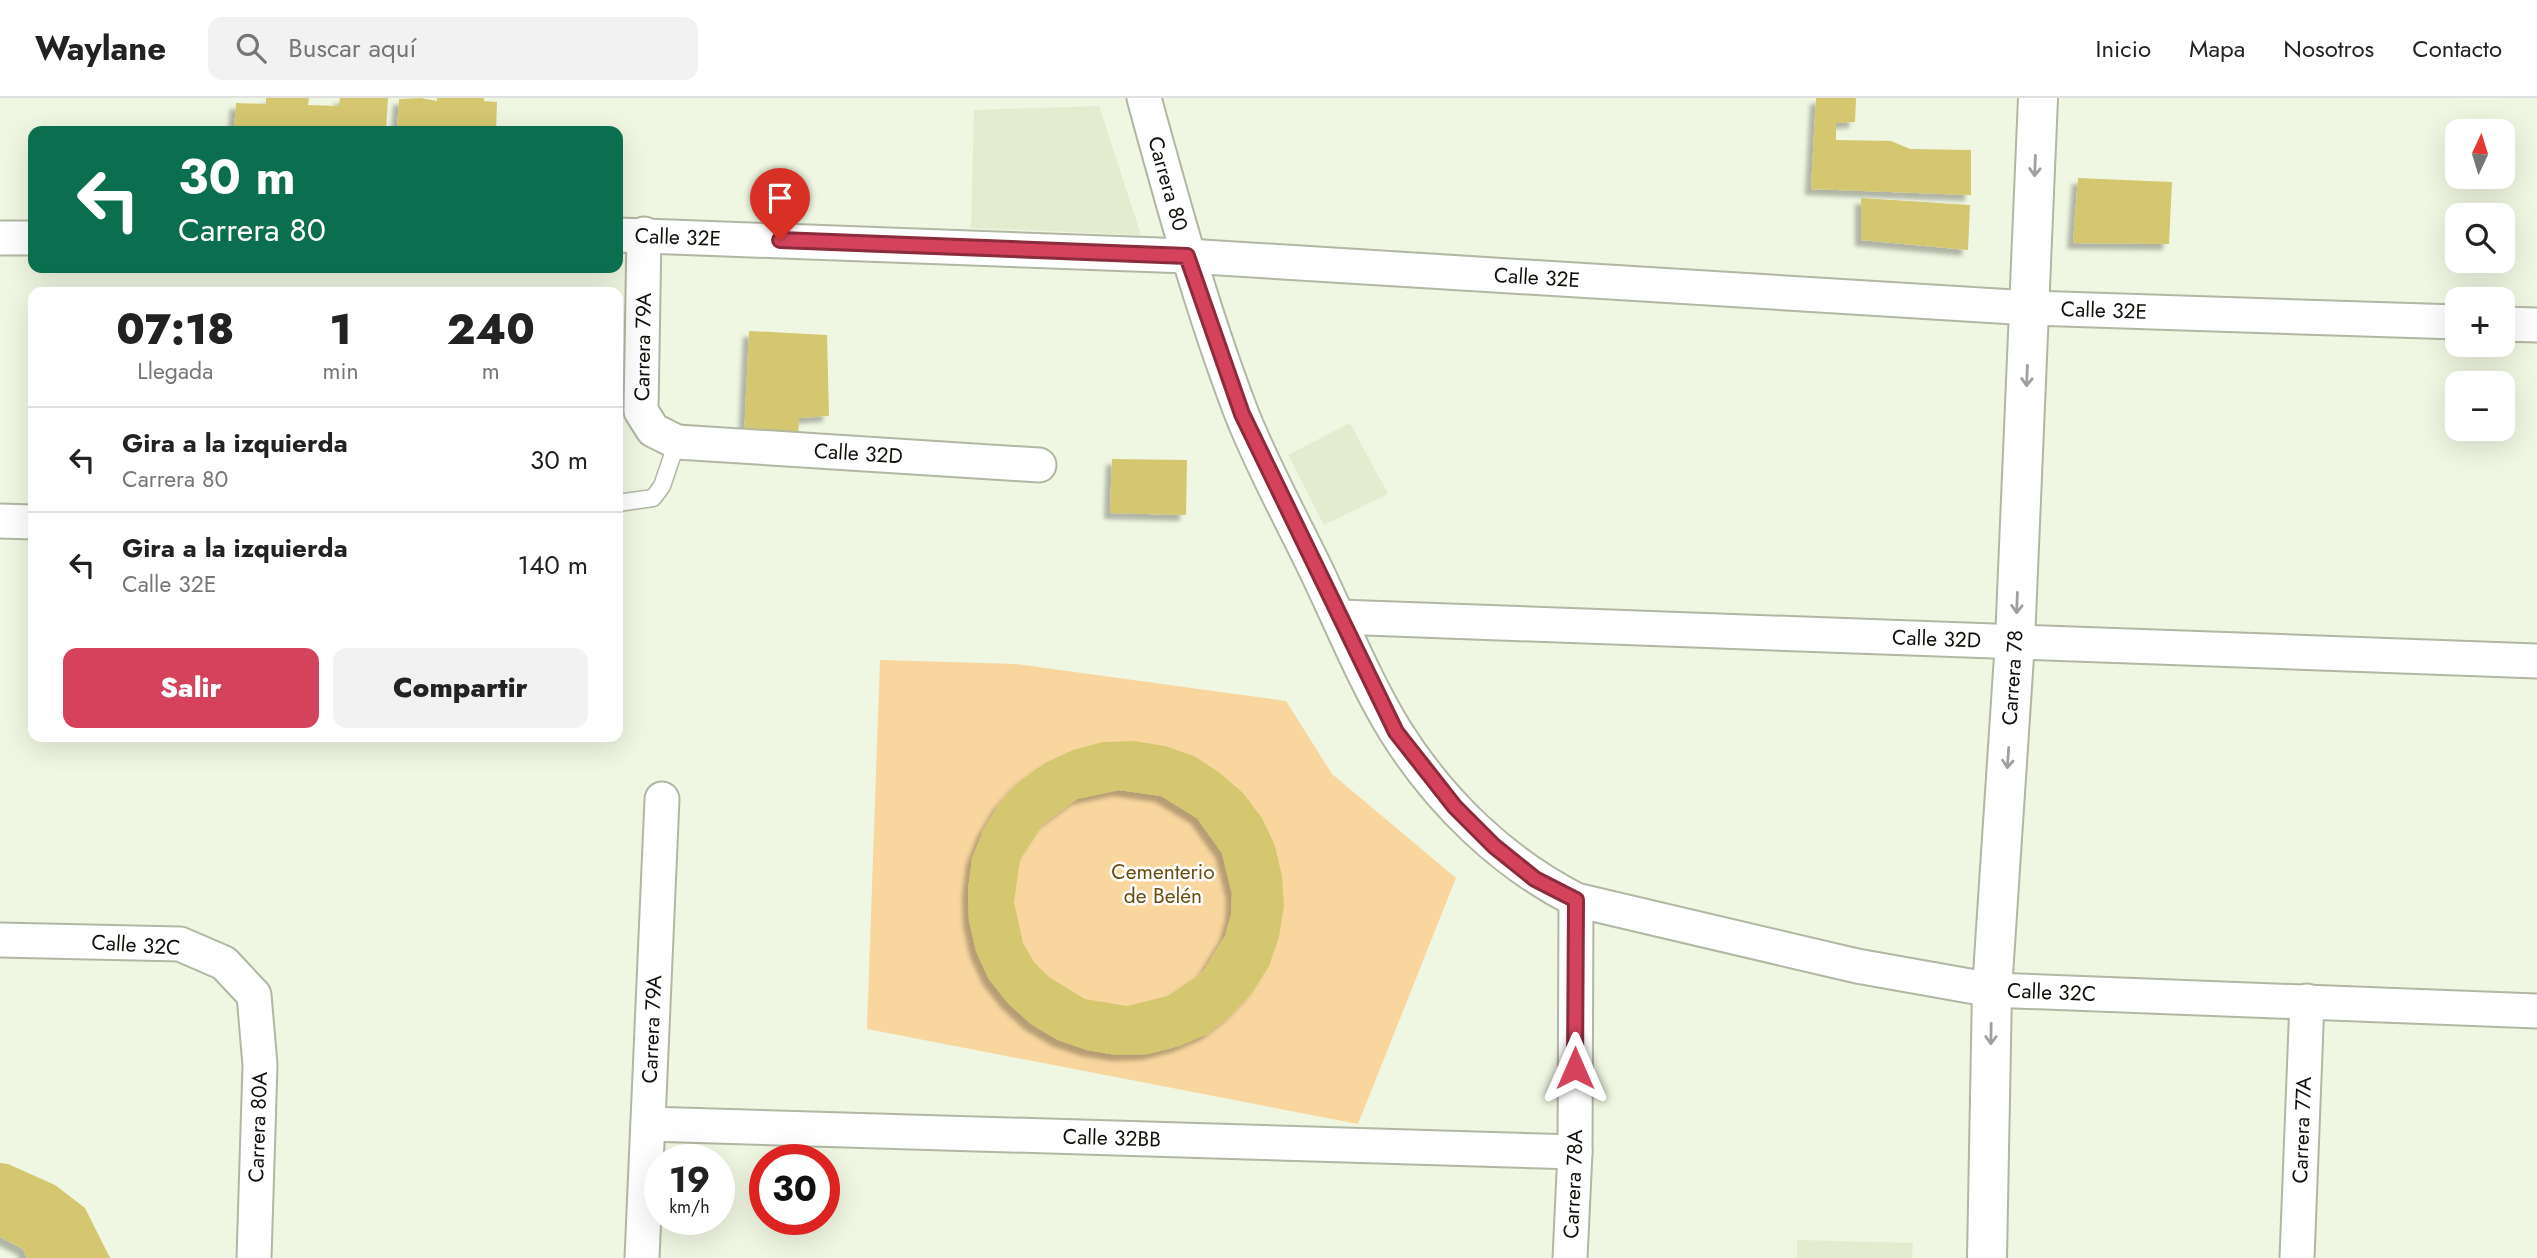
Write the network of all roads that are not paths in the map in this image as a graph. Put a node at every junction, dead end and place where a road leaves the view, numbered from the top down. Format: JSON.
{"nodes":[{"id":1,"x":1144,"y":98,"type":"edge"},
{"id":2,"x":2038,"y":98,"type":"edge"},
{"id":3,"x":631,"y":234,"type":"edge"},
{"id":4,"x":0,"y":238,"type":"edge"},
{"id":5,"x":28,"y":238,"type":"edge"},
{"id":6,"x":1187,"y":256,"type":"junction"},
{"id":7,"x":2030,"y":308,"type":"junction"},
{"id":8,"x":2445,"y":322,"type":"edge"},
{"id":9,"x":2515,"y":324,"type":"edge"},
{"id":10,"x":2537,"y":325,"type":"edge"},
{"id":11,"x":677,"y":442,"type":"junction"},
{"id":12,"x":1039,"y":465,"type":"dead end"},
{"id":13,"x":623,"y":502,"type":"edge"},
{"id":14,"x":0,"y":521,"type":"edge"},
{"id":15,"x":28,"y":522,"type":"edge"},
{"id":16,"x":1339,"y":617,"type":"junction"},
{"id":17,"x":2015,"y":641,"type":"junction"},
{"id":18,"x":2537,"y":660,"type":"edge"},
{"id":19,"x":662,"y":799,"type":"dead end"},
{"id":20,"x":1576,"y":900,"type":"junction"},
{"id":21,"x":0,"y":940,"type":"edge"},
{"id":22,"x":1992,"y":990,"type":"junction"},
{"id":23,"x":254,"y":995,"type":"joint"},
{"id":24,"x":2306,"y":1001,"type":"junction"},
{"id":25,"x":2537,"y":1011,"type":"edge"},
{"id":26,"x":648,"y":1124,"type":"junction"},
{"id":27,"x":1575,"y":1152,"type":"junction"},
{"id":28,"x":254,"y":1258,"type":"edge"},
{"id":29,"x":642,"y":1258,"type":"edge"},
{"id":30,"x":1570,"y":1258,"type":"edge"},
{"id":31,"x":1987,"y":1258,"type":"edge"},
{"id":32,"x":2297,"y":1258,"type":"edge"}],
"edges":[{"from":1,"to":6,"type":"street","name":"Carrera 80"},
{"from":2,"to":7,"type":"street","name":"Carrera 78","one_way":true},
{"from":3,"to":6,"type":"street","name":"Calle 32E"},
{"from":3,"to":11,"type":"street","name":"Carrera 79A"},
{"from":4,"to":5,"type":"street"},
{"from":6,"to":7,"type":"street","name":"Calle 32E"},
{"from":6,"to":16,"type":"street","name":"Carrera 80"},
{"from":7,"to":8,"type":"street","name":"Calle 32E"},
{"from":7,"to":17,"type":"street","name":"Carrera 78","one_way":true},
{"from":9,"to":10,"type":"street"},
{"from":11,"to":12,"type":"street","name":"Calle 32D"},
{"from":11,"to":13,"type":"lane"},
{"from":14,"to":15,"type":"street"},
{"from":16,"to":17,"type":"street","name":"Calle 32D"},
{"from":16,"to":20,"type":"street","name":"Carrera 80"},
{"from":17,"to":18,"type":"street","name":"Calle 32D"},
{"from":17,"to":22,"type":"street","name":"Carrera 78","one_way":true},
{"from":19,"to":26,"type":"street","name":"Carrera 79A"},
{"from":20,"to":22,"type":"street","name":"Calle 32C"},
{"from":20,"to":27,"type":"street","name":"Carrera 78A"},
{"from":21,"to":23,"type":"street","name":"Calle 32C"},
{"from":22,"to":24,"type":"street","name":"Calle 32C"},
{"from":22,"to":31,"type":"street","name":"Carrera 78","one_way":true},
{"from":23,"to":28,"type":"street","name":"Carrera 80A"},
{"from":24,"to":25,"type":"street","name":"Calle 32C"},
{"from":24,"to":32,"type":"street","name":"Carrera 77A"},
{"from":26,"to":27,"type":"street","name":"Calle 32BB"},
{"from":26,"to":29,"type":"street","name":"Carrera 79A"},
{"from":27,"to":30,"type":"street","name":"Carrera 78A"}]}
